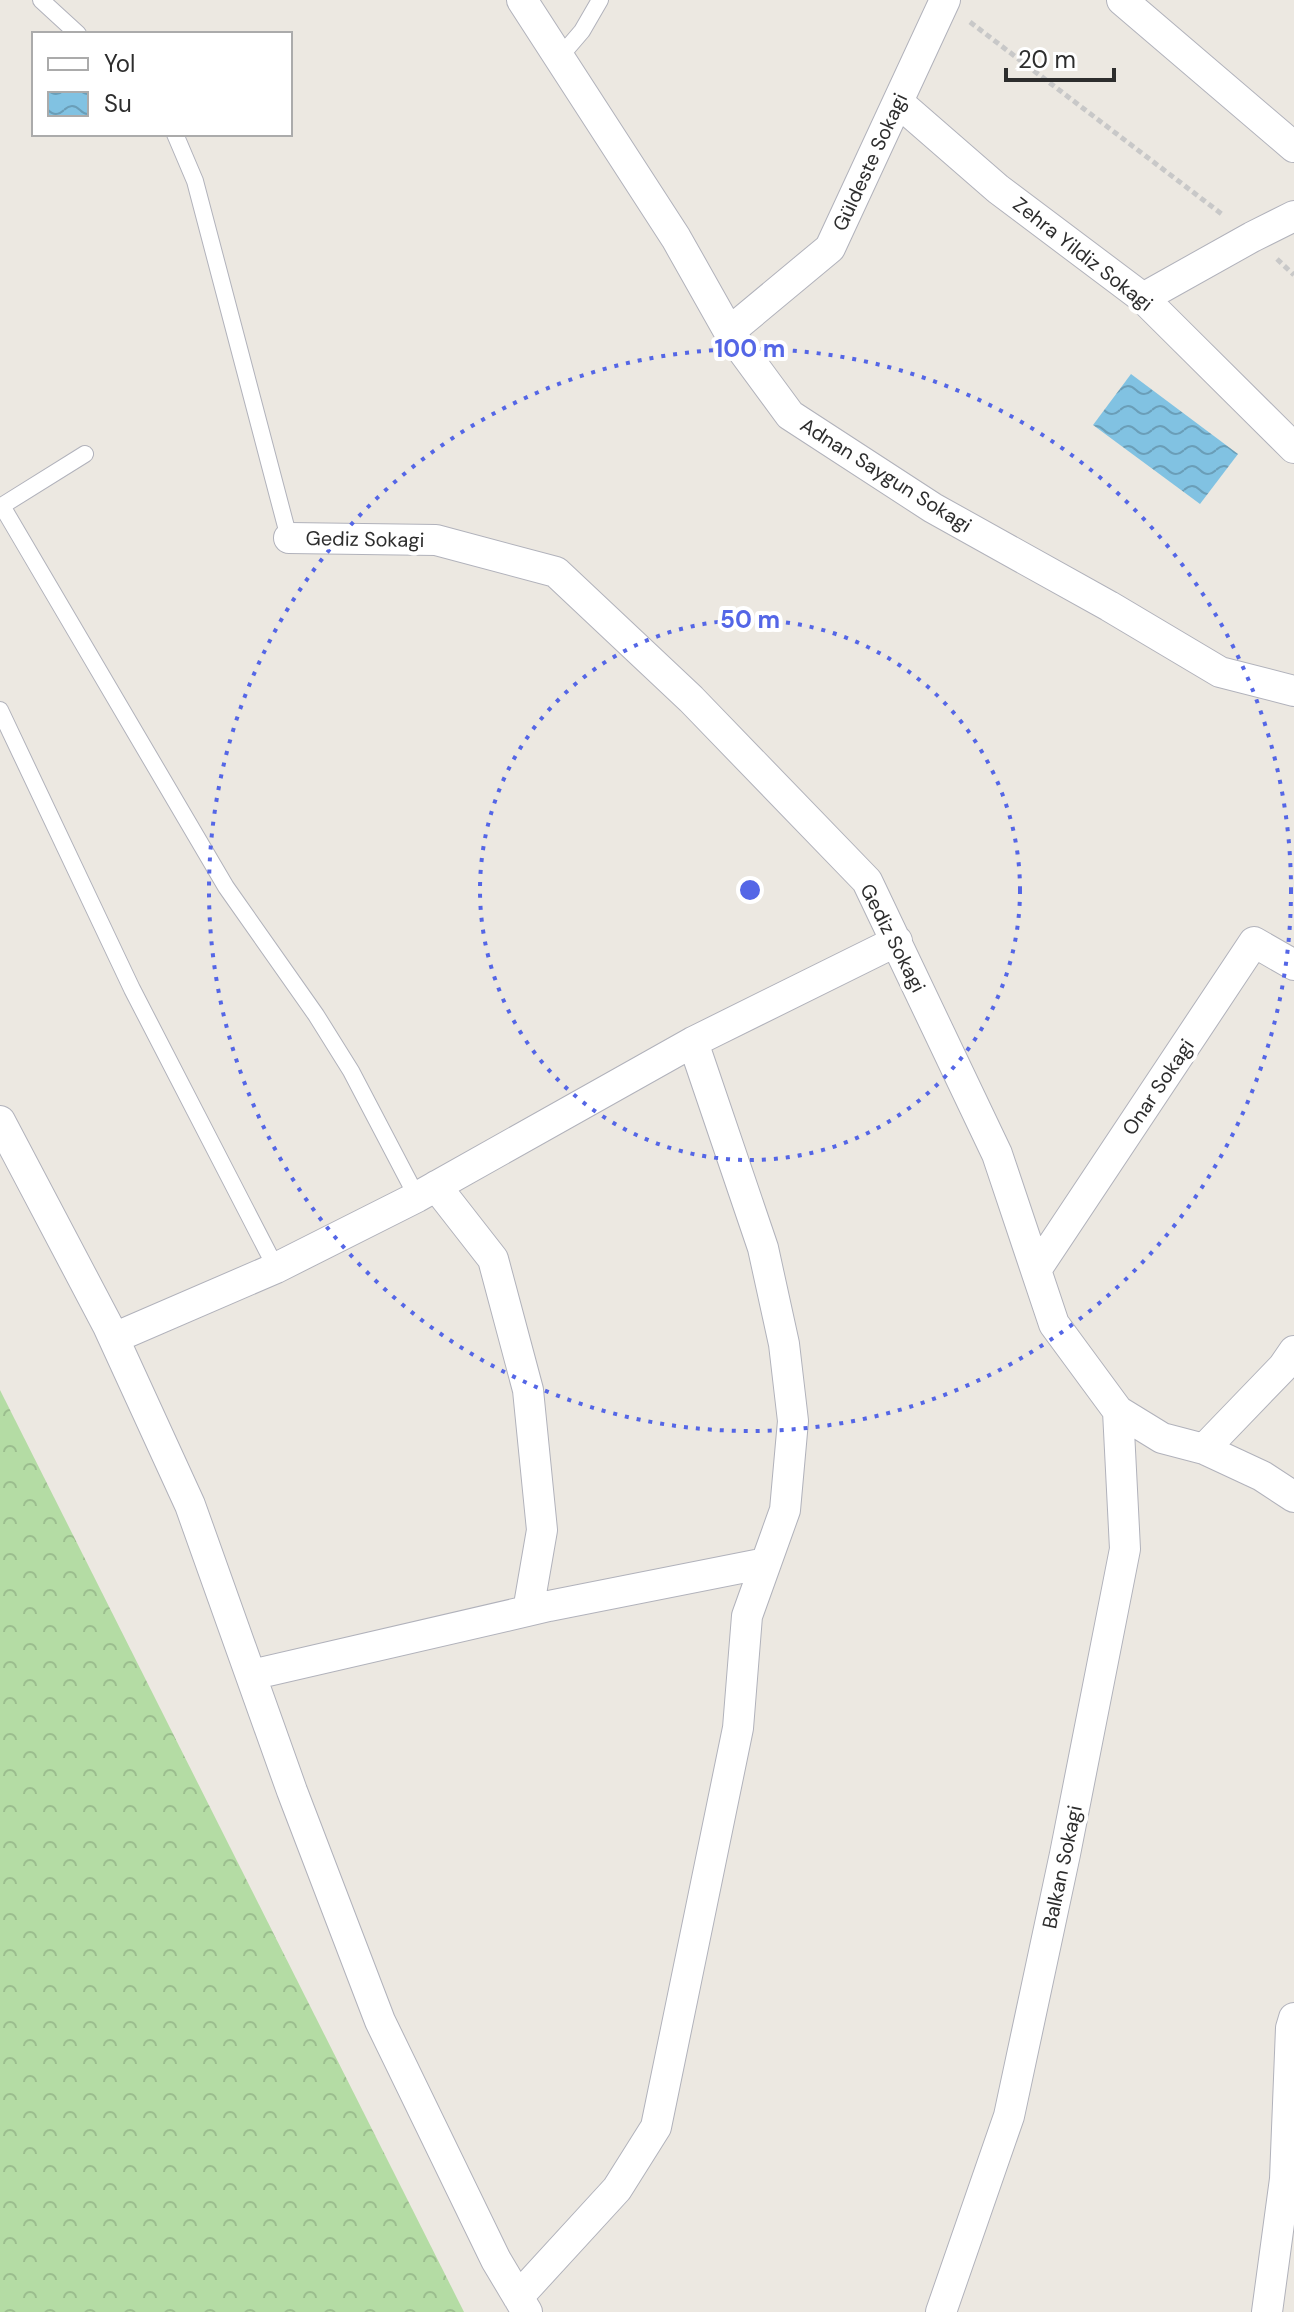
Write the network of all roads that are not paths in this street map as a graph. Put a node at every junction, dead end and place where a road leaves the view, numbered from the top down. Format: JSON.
{"nodes":[{"id":1,"x":41,"y":0,"type":"edge"},
{"id":2,"x":522,"y":0,"type":"edge"},
{"id":3,"x":600,"y":0,"type":"edge"},
{"id":4,"x":1122,"y":0,"type":"edge"},
{"id":5,"x":944,"y":1,"type":"edge"},
{"id":6,"x":76,"y":32,"type":"edge"},
{"id":7,"x":558,"y":59,"type":"junction"},
{"id":8,"x":898,"y":102,"type":"junction"},
{"id":9,"x":176,"y":136,"type":"edge"},
{"id":10,"x":1294,"y":147,"type":"edge"},
{"id":11,"x":1294,"y":216,"type":"edge"},
{"id":12,"x":1143,"y":298,"type":"junction"},
{"id":13,"x":729,"y":332,"type":"junction"},
{"id":14,"x":1294,"y":448,"type":"edge"},
{"id":15,"x":85,"y":454,"type":"dead end"},
{"id":16,"x":1,"y":507,"type":"edge"},
{"id":17,"x":289,"y":538,"type":"joint"},
{"id":18,"x":1294,"y":691,"type":"edge"},
{"id":19,"x":0,"y":710,"type":"edge"},
{"id":20,"x":897,"y":941,"type":"junction"},
{"id":21,"x":1294,"y":965,"type":"edge"},
{"id":22,"x":693,"y":1042,"type":"junction"},
{"id":23,"x":0,"y":1121,"type":"edge"},
{"id":24,"x":426,"y":1192,"type":"junction"},
{"id":25,"x":276,"y":1268,"type":"junction"},
{"id":26,"x":1036,"y":1270,"type":"junction"},
{"id":27,"x":114,"y":1338,"type":"junction"},
{"id":28,"x":1294,"y":1351,"type":"edge"},
{"id":29,"x":1118,"y":1411,"type":"junction"},
{"id":30,"x":1204,"y":1449,"type":"junction"},
{"id":31,"x":1294,"y":1497,"type":"edge"},
{"id":32,"x":766,"y":1563,"type":"junction"},
{"id":33,"x":528,"y":1611,"type":"junction"},
{"id":34,"x":251,"y":1675,"type":"junction"},
{"id":35,"x":1294,"y":2018,"type":"edge"},
{"id":36,"x":1290,"y":2181,"type":"edge"},
{"id":37,"x":523,"y":2304,"type":"edge"},
{"id":38,"x":941,"y":2312,"type":"edge"},
{"id":39,"x":1267,"y":2312,"type":"edge"}],
"edges":[{"from":1,"to":6,"type":"lane"},
{"from":2,"to":7,"type":"street","name":"Adnan Saygun Sokagi"},
{"from":3,"to":7,"type":"lane"},
{"from":4,"to":10,"type":"street"},
{"from":5,"to":8,"type":"street","name":"Güldeste Sokagi"},
{"from":7,"to":13,"type":"street","name":"Adnan Saygun Sokagi"},
{"from":8,"to":12,"type":"street","name":"Zehra Yildiz Sokagi"},
{"from":8,"to":13,"type":"street","name":"Güldeste Sokagi"},
{"from":9,"to":17,"type":"lane"},
{"from":11,"to":12,"type":"street"},
{"from":12,"to":14,"type":"street","name":"Zehra Yildiz Sokagi"},
{"from":13,"to":18,"type":"street","name":"Adnan Saygun Sokagi"},
{"from":15,"to":16,"type":"lane"},
{"from":16,"to":24,"type":"lane"},
{"from":17,"to":20,"type":"street","name":"Gediz Sokagi"},
{"from":19,"to":25,"type":"lane"},
{"from":20,"to":22,"type":"street"},
{"from":20,"to":26,"type":"street","name":"Gediz Sokagi"},
{"from":21,"to":26,"type":"street","name":"Onar Sokagi"},
{"from":22,"to":24,"type":"street"},
{"from":22,"to":32,"type":"street"},
{"from":23,"to":27,"type":"street"},
{"from":24,"to":25,"type":"street"},
{"from":24,"to":33,"type":"street"},
{"from":25,"to":27,"type":"street"},
{"from":26,"to":29,"type":"street","name":"Gediz Sokagi"},
{"from":27,"to":34,"type":"street"},
{"from":28,"to":30,"type":"street"},
{"from":29,"to":30,"type":"street","name":"Gediz Sokagi"},
{"from":29,"to":38,"type":"street","name":"Balkan Sokagi"},
{"from":30,"to":31,"type":"street","name":"Gediz Sokagi"},
{"from":32,"to":33,"type":"street"},
{"from":32,"to":37,"type":"street"},
{"from":33,"to":34,"type":"street"},
{"from":34,"to":37,"type":"street"},
{"from":35,"to":36,"type":"street"},
{"from":36,"to":39,"type":"street"}]}
